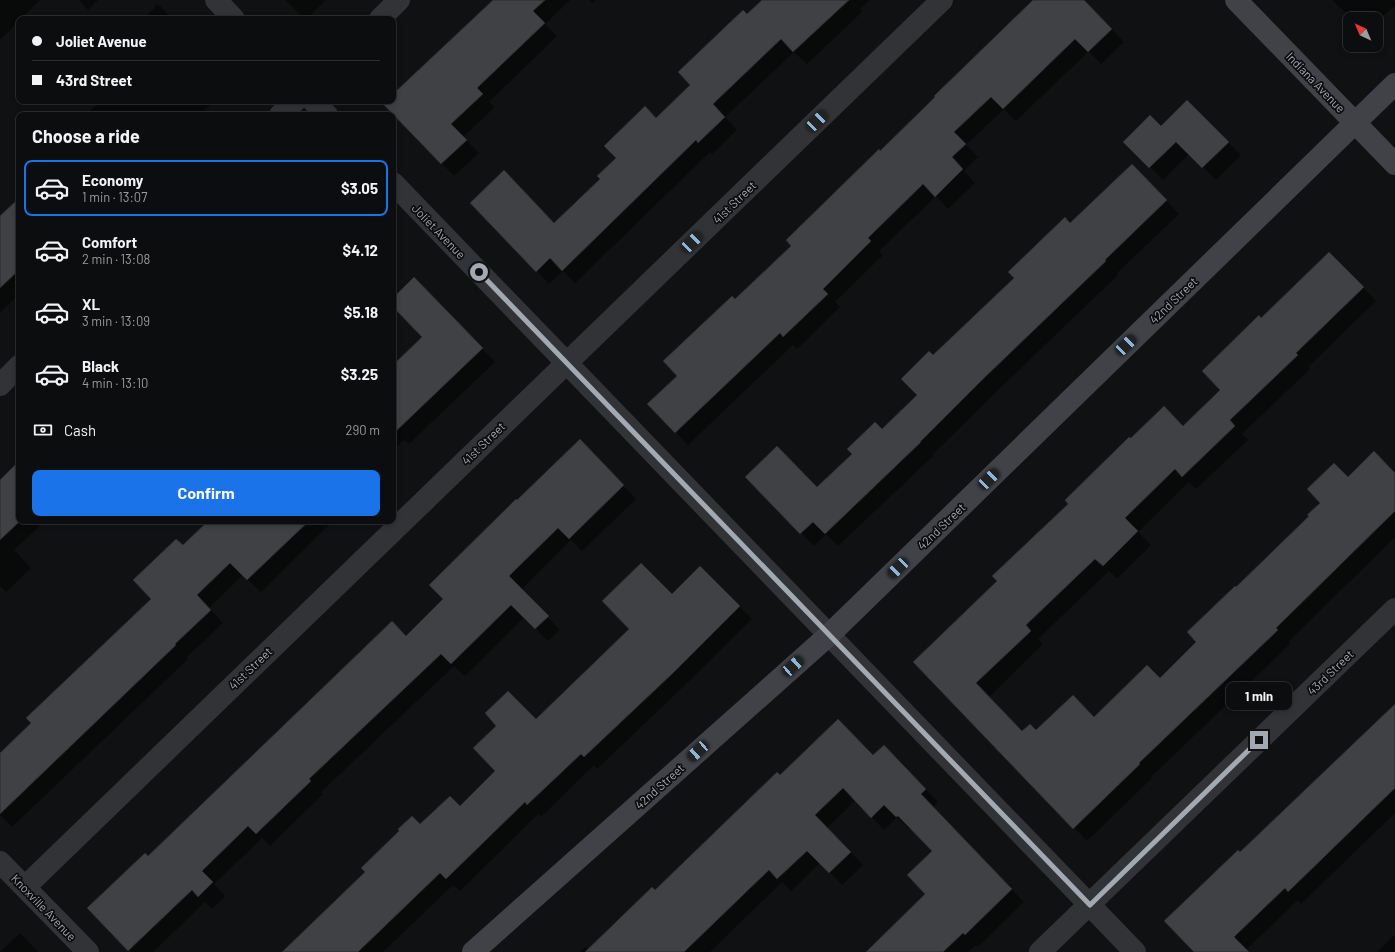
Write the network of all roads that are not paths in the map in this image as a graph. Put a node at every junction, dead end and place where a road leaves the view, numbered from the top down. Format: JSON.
{"nodes":[{"id":1,"x":216,"y":0,"type":"edge"},
{"id":2,"x":399,"y":0,"type":"edge"},
{"id":3,"x":942,"y":0,"type":"edge"},
{"id":4,"x":1236,"y":0,"type":"edge"},
{"id":5,"x":231,"y":16,"type":"edge"},
{"id":6,"x":383,"y":16,"type":"edge"},
{"id":7,"x":1395,"y":84,"type":"edge"},
{"id":8,"x":292,"y":104,"type":"edge"},
{"id":9,"x":317,"y":104,"type":"edge"},
{"id":10,"x":283,"y":112,"type":"edge"},
{"id":11,"x":324,"y":112,"type":"edge"},
{"id":12,"x":1355,"y":123,"type":"junction"},
{"id":13,"x":1395,"y":164,"type":"edge"},
{"id":14,"x":396,"y":186,"type":"edge"},
{"id":15,"x":566,"y":363,"type":"junction"},
{"id":16,"x":16,"y":369,"type":"edge"},
{"id":17,"x":0,"y":384,"type":"edge"},
{"id":18,"x":1395,"y":609,"type":"edge"},
{"id":19,"x":829,"y":635,"type":"junction"},
{"id":20,"x":0,"y":862,"type":"edge"},
{"id":21,"x":25,"y":887,"type":"junction"},
{"id":22,"x":1090,"y":905,"type":"junction"},
{"id":23,"x":88,"y":952,"type":"edge"},
{"id":24,"x":473,"y":952,"type":"edge"},
{"id":25,"x":1040,"y":952,"type":"edge"},
{"id":26,"x":1135,"y":952,"type":"edge"}],
"edges":[{"from":1,"to":5,"type":"street"},
{"from":2,"to":6,"type":"street"},
{"from":3,"to":15,"type":"street","name":"41st Street"},
{"from":4,"to":12,"type":"street","name":"Indiana Avenue"},
{"from":7,"to":12,"type":"street","name":"42nd Street"},
{"from":8,"to":10,"type":"street"},
{"from":9,"to":11,"type":"street"},
{"from":12,"to":13,"type":"street","name":"Indiana Avenue"},
{"from":12,"to":19,"type":"street","name":"42nd Street"},
{"from":14,"to":15,"type":"street","name":"Joliet Avenue"},
{"from":15,"to":19,"type":"street","name":"Joliet Avenue"},
{"from":15,"to":21,"type":"street","name":"41st Street"},
{"from":16,"to":17,"type":"street"},
{"from":18,"to":22,"type":"street","name":"43rd Street"},
{"from":19,"to":22,"type":"street","name":"Joliet Avenue"},
{"from":19,"to":24,"type":"street","name":"42nd Street"},
{"from":20,"to":21,"type":"street","name":"Knoxville Avenue"},
{"from":21,"to":23,"type":"street","name":"Knoxville Avenue"},
{"from":22,"to":25,"type":"street","name":"43rd Street"},
{"from":22,"to":26,"type":"street","name":"Joliet Avenue"}]}
